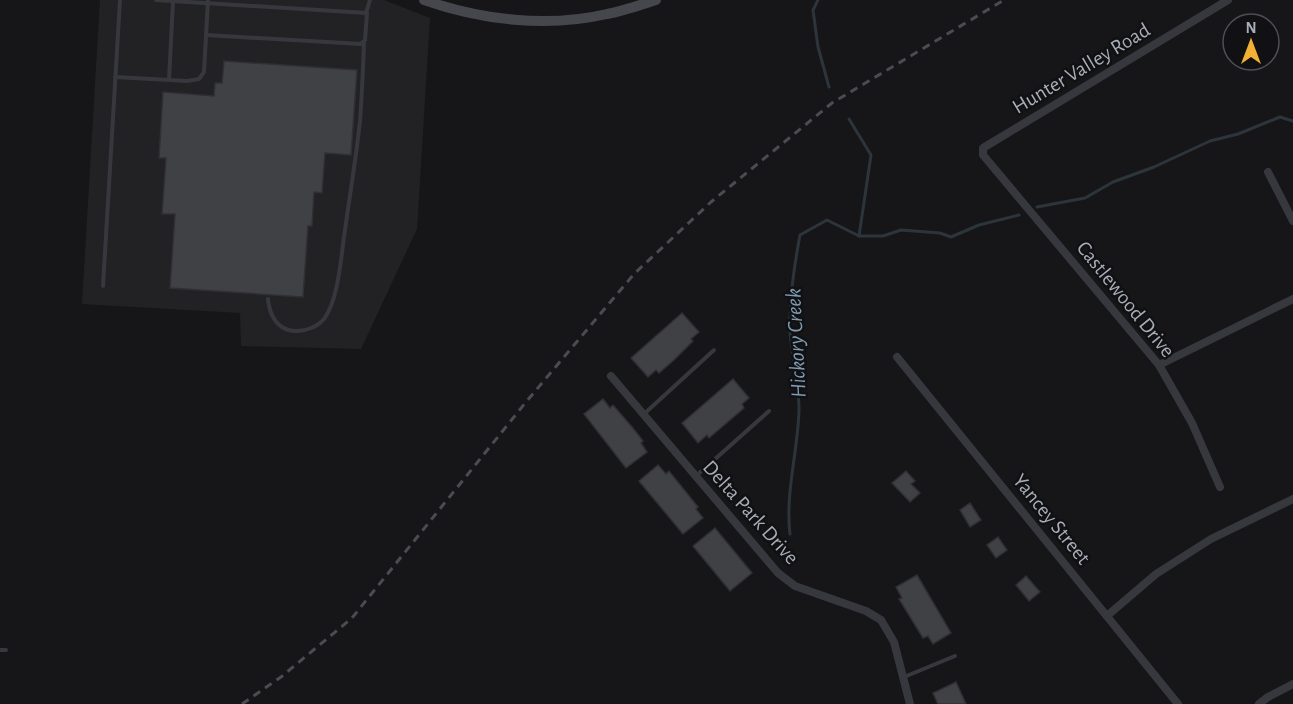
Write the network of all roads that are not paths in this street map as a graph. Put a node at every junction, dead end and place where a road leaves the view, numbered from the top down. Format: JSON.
{"nodes":[{"id":1,"x":120,"y":0,"type":"edge"},
{"id":2,"x":156,"y":0,"type":"edge"},
{"id":3,"x":370,"y":0,"type":"edge"},
{"id":4,"x":424,"y":0,"type":"edge"},
{"id":5,"x":656,"y":0,"type":"edge"},
{"id":6,"x":1228,"y":0,"type":"edge"},
{"id":7,"x":172,"y":1,"type":"edge"},
{"id":8,"x":208,"y":1,"type":"edge"},
{"id":9,"x":366,"y":13,"type":"junction"},
{"id":10,"x":206,"y":35,"type":"junction"},
{"id":11,"x":364,"y":42,"type":"junction"},
{"id":12,"x":115,"y":77,"type":"junction"},
{"id":13,"x":169,"y":80,"type":"junction"},
{"id":14,"x":983,"y":148,"type":"joint"},
{"id":15,"x":1268,"y":172,"type":"dead end"},
{"id":16,"x":1293,"y":221,"type":"edge"},
{"id":17,"x":103,"y":286,"type":"dead end"},
{"id":18,"x":268,"y":299,"type":"dead end"},
{"id":19,"x":1293,"y":299,"type":"edge"},
{"id":20,"x":714,"y":350,"type":"dead end"},
{"id":21,"x":897,"y":357,"type":"dead end"},
{"id":22,"x":1159,"y":365,"type":"junction"},
{"id":23,"x":611,"y":376,"type":"dead end"},
{"id":24,"x":768,"y":411,"type":"dead end"},
{"id":25,"x":643,"y":415,"type":"junction"},
{"id":26,"x":696,"y":477,"type":"junction"},
{"id":27,"x":1220,"y":487,"type":"dead end"},
{"id":28,"x":1293,"y":500,"type":"edge"},
{"id":29,"x":1108,"y":615,"type":"junction"},
{"id":30,"x":0,"y":650,"type":"edge"},
{"id":31,"x":6,"y":650,"type":"dead end"},
{"id":32,"x":955,"y":656,"type":"dead end"},
{"id":33,"x":903,"y":677,"type":"junction"},
{"id":34,"x":1293,"y":684,"type":"edge"},
{"id":35,"x":910,"y":704,"type":"edge"},
{"id":36,"x":1178,"y":704,"type":"edge"},
{"id":37,"x":1260,"y":704,"type":"edge"}],
"edges":[{"from":1,"to":12,"type":"lane"},
{"from":2,"to":7,"type":"lane"},
{"from":3,"to":9,"type":"lane"},
{"from":4,"to":5,"type":"street"},
{"from":6,"to":14,"type":"street","name":"Hunter Valley Road"},
{"from":7,"to":8,"type":"lane"},
{"from":7,"to":13,"type":"lane"},
{"from":8,"to":9,"type":"lane"},
{"from":8,"to":10,"type":"lane"},
{"from":9,"to":11,"type":"lane"},
{"from":10,"to":11,"type":"lane"},
{"from":10,"to":13,"type":"lane"},
{"from":11,"to":18,"type":"lane"},
{"from":12,"to":13,"type":"lane"},
{"from":12,"to":17,"type":"lane"},
{"from":14,"to":22,"type":"street","name":"Castlewood Drive"},
{"from":15,"to":16,"type":"street"},
{"from":19,"to":22,"type":"street"},
{"from":20,"to":25,"type":"lane"},
{"from":21,"to":29,"type":"street","name":"Yancey Street"},
{"from":22,"to":27,"type":"street","name":"Castlewood Drive"},
{"from":23,"to":25,"type":"street","name":"Delta Park Drive"},
{"from":24,"to":26,"type":"lane"},
{"from":25,"to":26,"type":"street","name":"Delta Park Drive"},
{"from":26,"to":33,"type":"street","name":"Delta Park Drive"},
{"from":28,"to":29,"type":"street"},
{"from":29,"to":36,"type":"street","name":"Yancey Street"},
{"from":30,"to":31,"type":"lane"},
{"from":32,"to":33,"type":"lane"},
{"from":33,"to":35,"type":"street","name":"Delta Park Drive"},
{"from":34,"to":37,"type":"street"}]}
